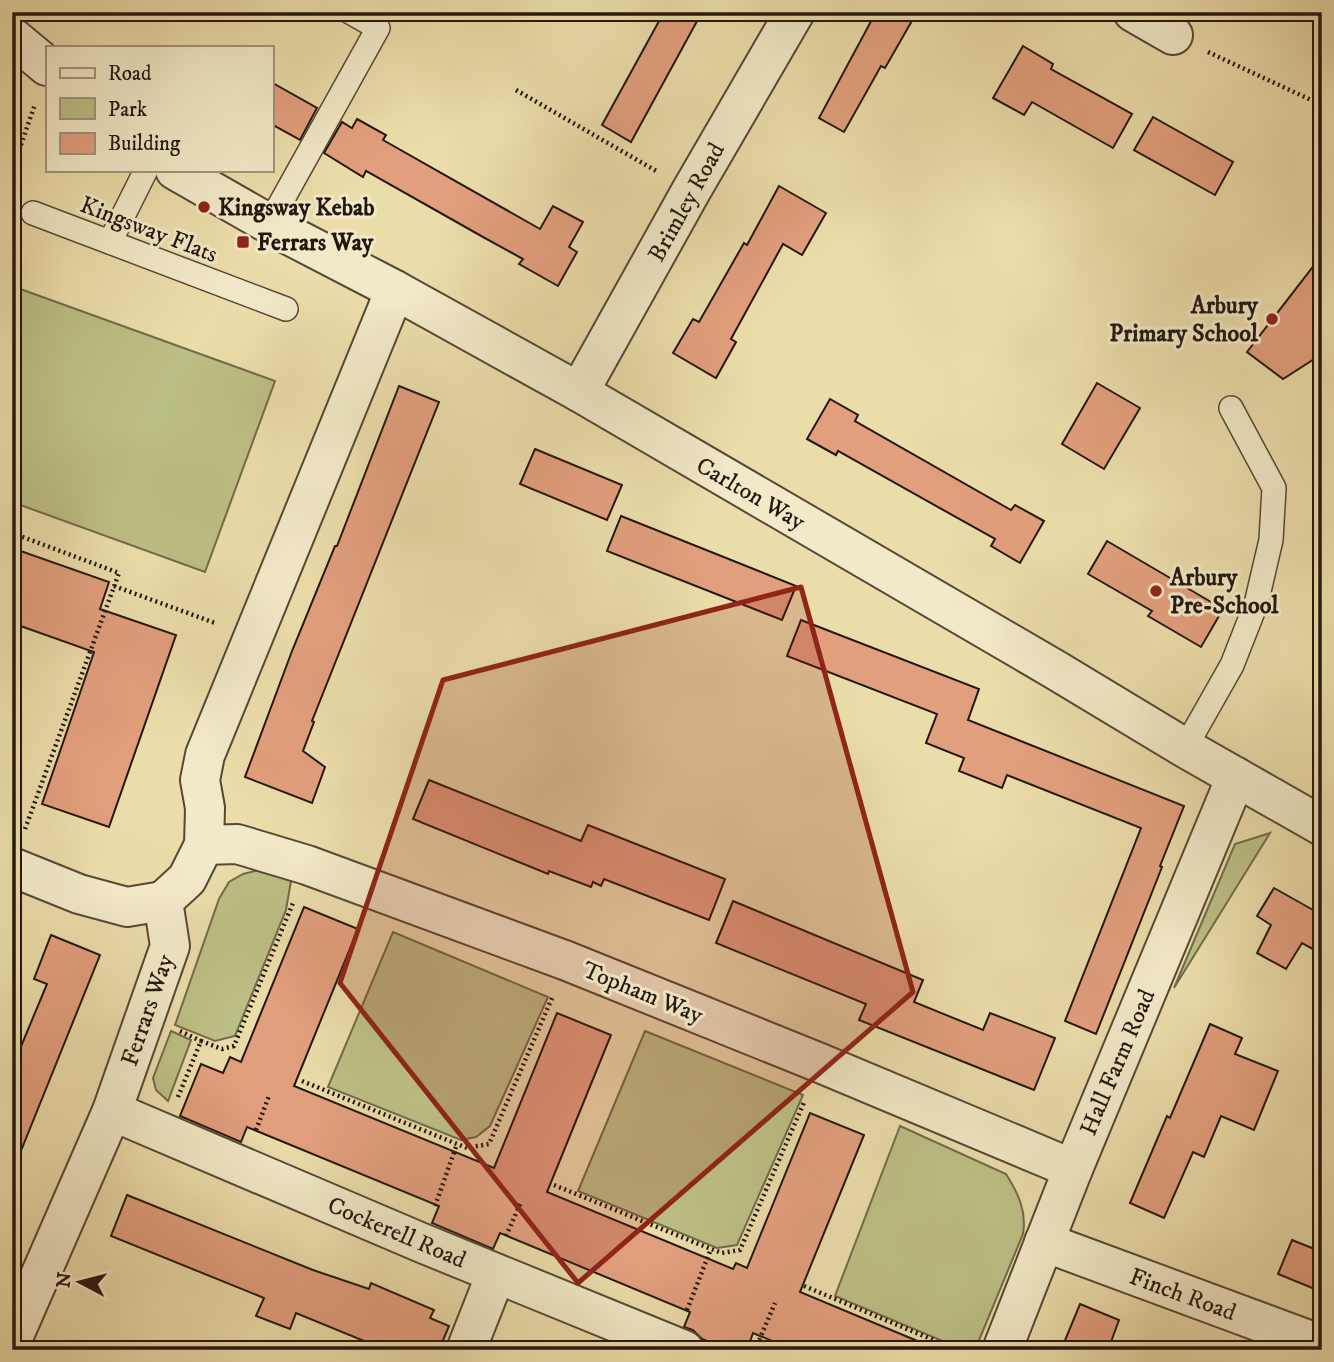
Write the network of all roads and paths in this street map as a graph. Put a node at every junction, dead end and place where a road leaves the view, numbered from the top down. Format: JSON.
{"nodes":[{"id":1,"x":350,"y":12,"type":"edge"},
{"id":2,"x":795,"y":12,"type":"edge"},
{"id":3,"x":1133,"y":12,"type":"edge"},
{"id":4,"x":1173,"y":35,"type":"joint"},
{"id":5,"x":12,"y":37,"type":"edge"},
{"id":6,"x":42,"y":83,"type":"edge"},
{"id":7,"x":516,"y":90,"type":"dead end"},
{"id":8,"x":1322,"y":105,"type":"edge"},
{"id":9,"x":12,"y":172,"type":"edge"},
{"id":10,"x":145,"y":172,"type":"edge"},
{"id":11,"x":178,"y":172,"type":"edge"},
{"id":12,"x":691,"y":191,"type":"junction"},
{"id":13,"x":33,"y":213,"type":"dead end"},
{"id":14,"x":269,"y":224,"type":"junction"},
{"id":15,"x":110,"y":242,"type":"junction"},
{"id":16,"x":395,"y":290,"type":"junction"},
{"id":17,"x":286,"y":309,"type":"dead end"},
{"id":18,"x":579,"y":392,"type":"junction"},
{"id":19,"x":1231,"y":408,"type":"dead end"},
{"id":20,"x":12,"y":533,"type":"edge"},
{"id":21,"x":114,"y":586,"type":"junction"},
{"id":22,"x":253,"y":638,"type":"junction"},
{"id":23,"x":1185,"y":748,"type":"junction"},
{"id":24,"x":1236,"y":777,"type":"junction"},
{"id":25,"x":1322,"y":826,"type":"edge"},
{"id":26,"x":204,"y":845,"type":"junction"},
{"id":27,"x":18,"y":850,"type":"edge"},
{"id":28,"x":307,"y":865,"type":"junction"},
{"id":29,"x":163,"y":901,"type":"junction"},
{"id":30,"x":567,"y":961,"type":"junction"},
{"id":31,"x":820,"y":1063,"type":"junction"},
{"id":32,"x":302,"y":1082,"type":"dead end"},
{"id":33,"x":112,"y":1111,"type":"junction"},
{"id":34,"x":162,"y":1133,"type":"junction"},
{"id":35,"x":457,"y":1144,"type":"junction"},
{"id":36,"x":1073,"y":1169,"type":"junction"},
{"id":37,"x":554,"y":1185,"type":"dead end"},
{"id":38,"x":1044,"y":1242,"type":"junction"},
{"id":39,"x":422,"y":1244,"type":"junction"},
{"id":40,"x":711,"y":1249,"type":"junction"},
{"id":41,"x":496,"y":1274,"type":"junction"},
{"id":42,"x":804,"y":1286,"type":"dead end"},
{"id":43,"x":775,"y":1303,"type":"dead end"},
{"id":44,"x":12,"y":1340,"type":"edge"},
{"id":45,"x":1322,"y":1345,"type":"edge"},
{"id":46,"x":678,"y":1348,"type":"edge"},
{"id":47,"x":466,"y":1350,"type":"edge"},
{"id":48,"x":755,"y":1350,"type":"edge"},
{"id":49,"x":949,"y":1350,"type":"edge"},
{"id":50,"x":1002,"y":1350,"type":"edge"}],
"edges":[{"from":1,"to":14,"type":"lane"},
{"from":2,"to":12,"type":"street","name":"Brimley Road"},
{"from":3,"to":4,"type":"street"},
{"from":4,"to":8,"type":"path"},
{"from":5,"to":6,"type":"street"},
{"from":6,"to":9,"type":"path"},
{"from":7,"to":12,"type":"path"},
{"from":10,"to":15,"type":"lane"},
{"from":11,"to":14,"type":"street","name":"Carlton Way"},
{"from":12,"to":18,"type":"street","name":"Brimley Road"},
{"from":13,"to":15,"type":"lane","name":"Kingsway Flats"},
{"from":14,"to":16,"type":"street","name":"Carlton Way"},
{"from":15,"to":17,"type":"lane","name":"Kingsway Flats"},
{"from":16,"to":18,"type":"street","name":"Carlton Way"},
{"from":16,"to":22,"type":"street"},
{"from":18,"to":23,"type":"street","name":"Carlton Way"},
{"from":19,"to":23,"type":"lane"},
{"from":20,"to":21,"type":"path"},
{"from":21,"to":22,"type":"path"},
{"from":21,"to":27,"type":"path"},
{"from":22,"to":26,"type":"street"},
{"from":23,"to":24,"type":"street","name":"Carlton Way"},
{"from":24,"to":25,"type":"street","name":"Carlton Way"},
{"from":24,"to":36,"type":"street","name":"Hall Farm Road"},
{"from":26,"to":28,"type":"street","name":"Topham Way"},
{"from":26,"to":29,"type":"street"},
{"from":27,"to":29,"type":"street"},
{"from":28,"to":30,"type":"street","name":"Topham Way"},
{"from":28,"to":34,"type":"path"},
{"from":29,"to":33,"type":"street","name":"Ferrars Way"},
{"from":30,"to":31,"type":"street","name":"Topham Way"},
{"from":30,"to":35,"type":"path"},
{"from":31,"to":36,"type":"street","name":"Topham Way"},
{"from":31,"to":40,"type":"path"},
{"from":32,"to":35,"type":"path"},
{"from":33,"to":34,"type":"street","name":"Cockerell Road"},
{"from":33,"to":44,"type":"street","name":"Ferrars Way"},
{"from":34,"to":39,"type":"street","name":"Cockerell Road"},
{"from":35,"to":39,"type":"path"},
{"from":36,"to":38,"type":"street","name":"Hall Farm Road"},
{"from":37,"to":40,"type":"path"},
{"from":38,"to":45,"type":"street","name":"Finch Road"},
{"from":38,"to":50,"type":"street","name":"Hall Farm Road"},
{"from":39,"to":41,"type":"street","name":"Cockerell Road"},
{"from":40,"to":46,"type":"path"},
{"from":41,"to":46,"type":"street","name":"Cockerell Road"},
{"from":41,"to":47,"type":"street"},
{"from":42,"to":49,"type":"path"},
{"from":43,"to":48,"type":"path"}]}
